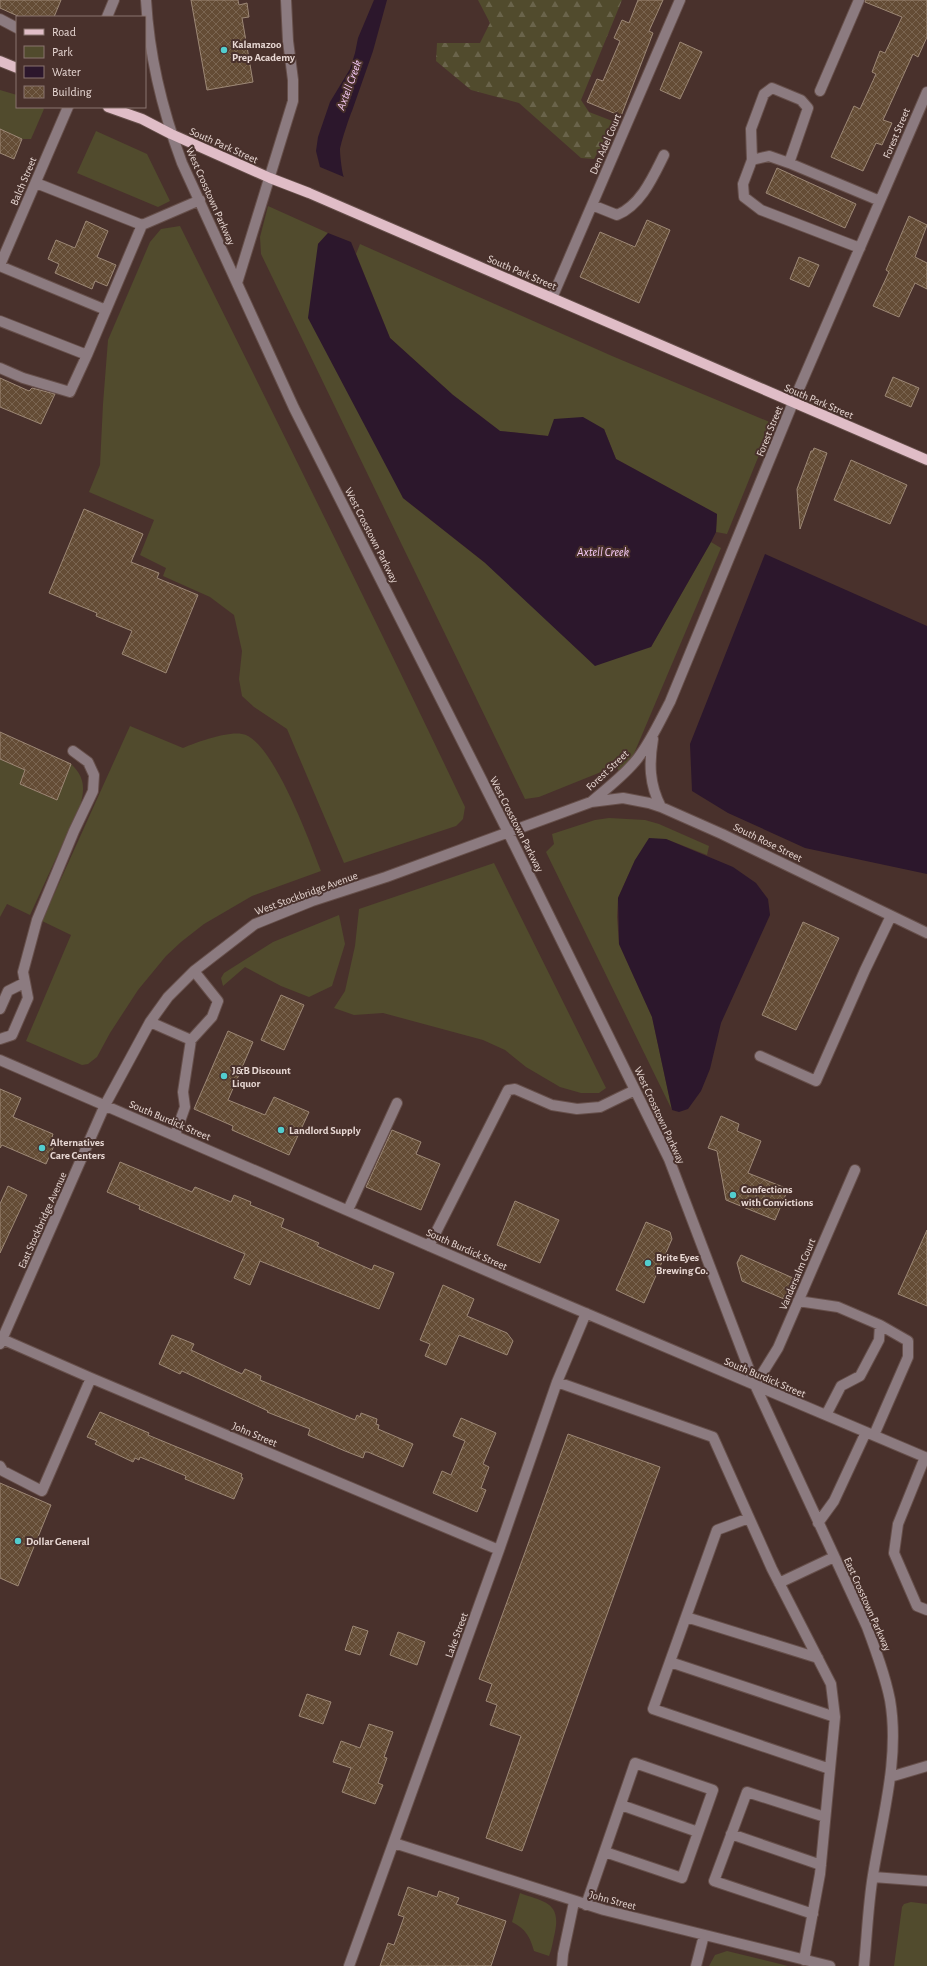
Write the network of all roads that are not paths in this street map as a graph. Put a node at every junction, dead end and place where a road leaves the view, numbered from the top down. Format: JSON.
{"nodes":[{"id":1,"x":114,"y":0,"type":"edge"},
{"id":2,"x":146,"y":0,"type":"edge"},
{"id":3,"x":286,"y":0,"type":"edge"},
{"id":4,"x":680,"y":0,"type":"edge"},
{"id":5,"x":859,"y":0,"type":"edge"},
{"id":6,"x":107,"y":16,"type":"edge"},
{"id":7,"x":0,"y":19,"type":"edge"},
{"id":8,"x":16,"y":27,"type":"edge"},
{"id":9,"x":0,"y":61,"type":"edge"},
{"id":10,"x":16,"y":68,"type":"edge"},
{"id":11,"x":820,"y":91,"type":"dead end"},
{"id":12,"x":927,"y":92,"type":"edge"},
{"id":13,"x":68,"y":108,"type":"edge"},
{"id":14,"x":111,"y":108,"type":"edge"},
{"id":15,"x":171,"y":134,"type":"junction"},
{"id":16,"x":664,"y":155,"type":"dead end"},
{"id":17,"x":752,"y":160,"type":"junction"},
{"id":18,"x":790,"y":163,"type":"junction"},
{"id":19,"x":270,"y":178,"type":"junction"},
{"id":20,"x":36,"y":183,"type":"junction"},
{"id":21,"x":200,"y":200,"type":"junction"},
{"id":22,"x":880,"y":201,"type":"junction"},
{"id":23,"x":592,"y":206,"type":"junction"},
{"id":24,"x":142,"y":225,"type":"junction"},
{"id":25,"x":860,"y":248,"type":"junction"},
{"id":26,"x":0,"y":266,"type":"edge"},
{"id":27,"x":237,"y":283,"type":"junction"},
{"id":28,"x":552,"y":298,"type":"junction"},
{"id":29,"x":106,"y":310,"type":"junction"},
{"id":30,"x":0,"y":321,"type":"edge"},
{"id":31,"x":87,"y":355,"type":"junction"},
{"id":32,"x":0,"y":368,"type":"edge"},
{"id":33,"x":793,"y":402,"type":"junction"},
{"id":34,"x":927,"y":460,"type":"edge"},
{"id":35,"x":653,"y":735,"type":"junction"},
{"id":36,"x":73,"y":751,"type":"dead end"},
{"id":37,"x":591,"y":802,"type":"junction"},
{"id":38,"x":661,"y":807,"type":"junction"},
{"id":39,"x":508,"y":832,"type":"junction"},
{"id":40,"x":891,"y":916,"type":"junction"},
{"id":41,"x":927,"y":933,"type":"edge"},
{"id":42,"x":194,"y":971,"type":"junction"},
{"id":43,"x":24,"y":983,"type":"junction"},
{"id":44,"x":0,"y":1009,"type":"edge"},
{"id":45,"x":150,"y":1022,"type":"junction"},
{"id":46,"x":0,"y":1039,"type":"edge"},
{"id":47,"x":191,"y":1040,"type":"junction"},
{"id":48,"x":760,"y":1056,"type":"dead end"},
{"id":49,"x":0,"y":1060,"type":"edge"},
{"id":50,"x":635,"y":1090,"type":"junction"},
{"id":51,"x":397,"y":1103,"type":"dead end"},
{"id":52,"x":105,"y":1105,"type":"junction"},
{"id":53,"x":175,"y":1135,"type":"junction"},
{"id":54,"x":855,"y":1170,"type":"dead end"},
{"id":55,"x":348,"y":1210,"type":"junction"},
{"id":56,"x":429,"y":1246,"type":"junction"},
{"id":57,"x":798,"y":1301,"type":"junction"},
{"id":58,"x":586,"y":1313,"type":"junction"},
{"id":59,"x":880,"y":1324,"type":"junction"},
{"id":60,"x":1,"y":1342,"type":"edge"},
{"id":61,"x":90,"y":1378,"type":"junction"},
{"id":62,"x":557,"y":1382,"type":"junction"},
{"id":63,"x":754,"y":1385,"type":"junction"},
{"id":64,"x":826,"y":1415,"type":"junction"},
{"id":65,"x":870,"y":1434,"type":"junction"},
{"id":66,"x":926,"y":1457,"type":"edge"},
{"id":67,"x":0,"y":1466,"type":"edge"},
{"id":68,"x":749,"y":1518,"type":"junction"},
{"id":69,"x":818,"y":1523,"type":"junction"},
{"id":70,"x":499,"y":1550,"type":"junction"},
{"id":71,"x":834,"y":1557,"type":"junction"},
{"id":72,"x":779,"y":1583,"type":"junction"},
{"id":73,"x":927,"y":1610,"type":"edge"},
{"id":74,"x":686,"y":1617,"type":"junction"},
{"id":75,"x":818,"y":1658,"type":"junction"},
{"id":76,"x":670,"y":1662,"type":"junction"},
{"id":77,"x":835,"y":1717,"type":"junction"},
{"id":78,"x":927,"y":1766,"type":"edge"},
{"id":79,"x":830,"y":1769,"type":"junction"},
{"id":80,"x":890,"y":1777,"type":"junction"},
{"id":81,"x":621,"y":1805,"type":"junction"},
{"id":82,"x":825,"y":1817,"type":"junction"},
{"id":83,"x":698,"y":1832,"type":"junction"},
{"id":84,"x":732,"y":1834,"type":"junction"},
{"id":85,"x":394,"y":1842,"type":"junction"},
{"id":86,"x":604,"y":1852,"type":"junction"},
{"id":87,"x":821,"y":1865,"type":"junction"},
{"id":88,"x":872,"y":1877,"type":"junction"},
{"id":89,"x":927,"y":1881,"type":"edge"},
{"id":90,"x":574,"y":1902,"type":"junction"},
{"id":91,"x":586,"y":1905,"type":"junction"},
{"id":92,"x":812,"y":1914,"type":"junction"},
{"id":93,"x":704,"y":1935,"type":"junction"},
{"id":94,"x":804,"y":1960,"type":"junction"},
{"id":95,"x":349,"y":1966,"type":"edge"},
{"id":96,"x":562,"y":1966,"type":"edge"},
{"id":97,"x":696,"y":1966,"type":"edge"},
{"id":98,"x":830,"y":1966,"type":"edge"},
{"id":99,"x":864,"y":1966,"type":"edge"}],
"edges":[{"from":1,"to":6,"type":"street"},
{"from":2,"to":15,"type":"street","name":"West Crosstown Parkway"},
{"from":3,"to":19,"type":"street","name":"West Crosstown Parkway"},
{"from":4,"to":23,"type":"street","name":"Den Adel Court"},
{"from":5,"to":11,"type":"street"},
{"from":7,"to":8,"type":"street"},
{"from":9,"to":10,"type":"main road"},
{"from":12,"to":22,"type":"street","name":"Forest Street"},
{"from":13,"to":20,"type":"street","name":"Balch Street"},
{"from":14,"to":15,"type":"main road","name":"South Park Street"},
{"from":15,"to":19,"type":"main road","name":"South Park Street"},
{"from":15,"to":21,"type":"street","name":"West Crosstown Parkway"},
{"from":16,"to":23,"type":"street"},
{"from":17,"to":18,"type":"street"},
{"from":17,"to":18,"type":"street"},
{"from":17,"to":25,"type":"street"},
{"from":18,"to":22,"type":"street"},
{"from":19,"to":27,"type":"street","name":"West Crosstown Parkway"},
{"from":19,"to":28,"type":"main road","name":"South Park Street"},
{"from":20,"to":24,"type":"street"},
{"from":20,"to":26,"type":"street","name":"Balch Street"},
{"from":21,"to":24,"type":"street"},
{"from":21,"to":27,"type":"street","name":"West Crosstown Parkway"},
{"from":22,"to":25,"type":"street","name":"Forest Street"},
{"from":23,"to":28,"type":"street","name":"Den Adel Court"},
{"from":24,"to":29,"type":"street"},
{"from":25,"to":33,"type":"street","name":"Forest Street"},
{"from":26,"to":29,"type":"street"},
{"from":27,"to":39,"type":"street","name":"West Crosstown Parkway"},
{"from":28,"to":33,"type":"main road","name":"South Park Street"},
{"from":29,"to":31,"type":"street"},
{"from":30,"to":31,"type":"street"},
{"from":31,"to":32,"type":"street"},
{"from":33,"to":34,"type":"main road","name":"South Park Street"},
{"from":33,"to":35,"type":"street","name":"Forest Street"},
{"from":35,"to":37,"type":"street","name":"Forest Street"},
{"from":35,"to":38,"type":"street","name":"Forest Street"},
{"from":36,"to":43,"type":"street"},
{"from":37,"to":38,"type":"street","name":"South Rose Street"},
{"from":37,"to":39,"type":"street","name":"West Stockbridge Avenue"},
{"from":38,"to":40,"type":"street","name":"South Rose Street"},
{"from":39,"to":42,"type":"street","name":"West Stockbridge Avenue"},
{"from":39,"to":50,"type":"street","name":"West Crosstown Parkway"},
{"from":40,"to":41,"type":"street","name":"South Rose Street"},
{"from":40,"to":48,"type":"street"},
{"from":42,"to":45,"type":"street","name":"West Stockbridge Avenue"},
{"from":42,"to":47,"type":"street"},
{"from":43,"to":44,"type":"street"},
{"from":43,"to":46,"type":"street"},
{"from":45,"to":47,"type":"street"},
{"from":45,"to":52,"type":"street","name":"West Stockbridge Avenue"},
{"from":47,"to":53,"type":"street"},
{"from":49,"to":52,"type":"street","name":"South Burdick Street"},
{"from":50,"to":56,"type":"street"},
{"from":50,"to":63,"type":"street","name":"West Crosstown Parkway"},
{"from":51,"to":55,"type":"street"},
{"from":52,"to":53,"type":"street","name":"South Burdick Street"},
{"from":52,"to":60,"type":"street","name":"East Stockbridge Avenue"},
{"from":53,"to":55,"type":"street","name":"South Burdick Street"},
{"from":54,"to":57,"type":"street","name":"Vandersalm Court"},
{"from":55,"to":56,"type":"street","name":"South Burdick Street"},
{"from":56,"to":58,"type":"street","name":"South Burdick Street"},
{"from":57,"to":59,"type":"street"},
{"from":57,"to":63,"type":"street","name":"Vandersalm Court"},
{"from":58,"to":62,"type":"street","name":"Lake Street"},
{"from":58,"to":63,"type":"street","name":"South Burdick Street"},
{"from":59,"to":64,"type":"street"},
{"from":59,"to":65,"type":"street"},
{"from":60,"to":61,"type":"street","name":"John Street"},
{"from":61,"to":67,"type":"street"},
{"from":61,"to":70,"type":"street","name":"John Street"},
{"from":62,"to":68,"type":"street"},
{"from":62,"to":70,"type":"street","name":"Lake Street"},
{"from":63,"to":64,"type":"street","name":"South Burdick Street"},
{"from":63,"to":69,"type":"street","name":"East Crosstown Parkway"},
{"from":64,"to":65,"type":"street","name":"South Burdick Street"},
{"from":65,"to":66,"type":"street","name":"South Burdick Street"},
{"from":65,"to":69,"type":"street"},
{"from":66,"to":73,"type":"street"},
{"from":68,"to":72,"type":"street"},
{"from":68,"to":74,"type":"street"},
{"from":69,"to":71,"type":"street","name":"East Crosstown Parkway"},
{"from":70,"to":85,"type":"street","name":"Lake Street"},
{"from":71,"to":72,"type":"street"},
{"from":71,"to":80,"type":"street","name":"East Crosstown Parkway"},
{"from":72,"to":75,"type":"street"},
{"from":74,"to":75,"type":"street"},
{"from":74,"to":76,"type":"street"},
{"from":75,"to":77,"type":"street"},
{"from":76,"to":77,"type":"street"},
{"from":76,"to":79,"type":"street"},
{"from":77,"to":79,"type":"street"},
{"from":78,"to":80,"type":"street"},
{"from":79,"to":82,"type":"street"},
{"from":80,"to":88,"type":"street","name":"East Crosstown Parkway"},
{"from":81,"to":83,"type":"street"},
{"from":81,"to":83,"type":"street"},
{"from":81,"to":86,"type":"street"},
{"from":82,"to":84,"type":"street"},
{"from":82,"to":87,"type":"street"},
{"from":83,"to":86,"type":"street"},
{"from":84,"to":87,"type":"street"},
{"from":84,"to":92,"type":"street"},
{"from":85,"to":90,"type":"street","name":"John Street"},
{"from":85,"to":95,"type":"street","name":"Lake Street"},
{"from":86,"to":91,"type":"street"},
{"from":87,"to":92,"type":"street"},
{"from":88,"to":89,"type":"street"},
{"from":88,"to":99,"type":"street","name":"East Crosstown Parkway"},
{"from":90,"to":91,"type":"street","name":"John Street"},
{"from":90,"to":96,"type":"street"},
{"from":91,"to":93,"type":"street","name":"John Street"},
{"from":92,"to":94,"type":"street"},
{"from":93,"to":94,"type":"street","name":"John Street"},
{"from":93,"to":97,"type":"street"},
{"from":94,"to":98,"type":"street","name":"John Street"}]}
